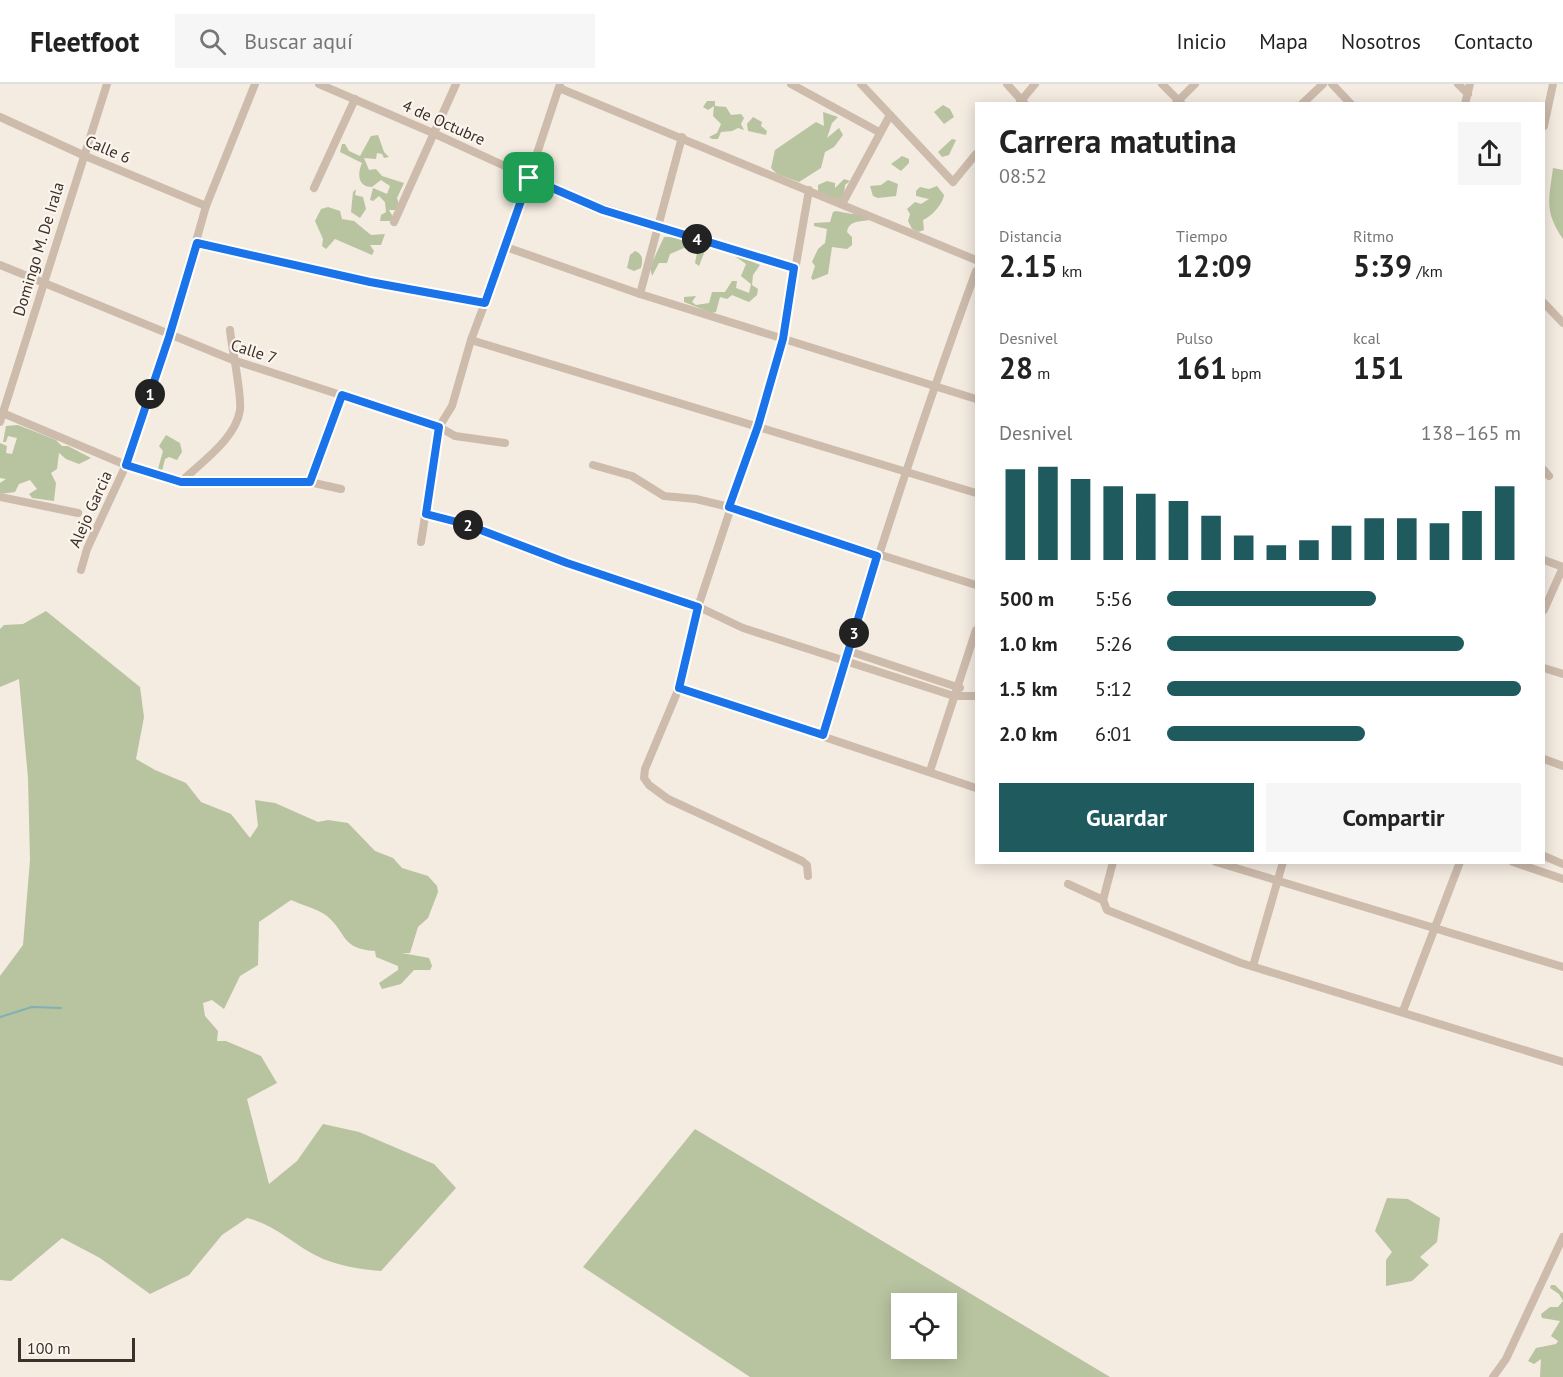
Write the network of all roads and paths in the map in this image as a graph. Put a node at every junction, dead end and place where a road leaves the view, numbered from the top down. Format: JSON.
{"nodes":[{"id":1,"x":107,"y":84,"type":"edge"},
{"id":2,"x":255,"y":84,"type":"edge"},
{"id":3,"x":319,"y":84,"type":"edge"},
{"id":4,"x":456,"y":84,"type":"edge"},
{"id":5,"x":791,"y":84,"type":"edge"},
{"id":6,"x":861,"y":84,"type":"edge"},
{"id":7,"x":1007,"y":84,"type":"edge"},
{"id":8,"x":1035,"y":84,"type":"edge"},
{"id":9,"x":1162,"y":84,"type":"edge"},
{"id":10,"x":1195,"y":84,"type":"edge"},
{"id":11,"x":1323,"y":84,"type":"edge"},
{"id":12,"x":1332,"y":84,"type":"edge"},
{"id":13,"x":1458,"y":84,"type":"edge"},
{"id":14,"x":1470,"y":84,"type":"edge"},
{"id":15,"x":1553,"y":84,"type":"edge"},
{"id":16,"x":560,"y":86,"type":"edge"},
{"id":17,"x":1468,"y":94,"type":"junction"},
{"id":18,"x":355,"y":99,"type":"junction"},
{"id":19,"x":1022,"y":102,"type":"edge"},
{"id":20,"x":1179,"y":102,"type":"edge"},
{"id":21,"x":1304,"y":102,"type":"edge"},
{"id":22,"x":1349,"y":102,"type":"edge"},
{"id":23,"x":1466,"y":102,"type":"edge"},
{"id":24,"x":890,"y":115,"type":"junction"},
{"id":25,"x":0,"y":117,"type":"edge"},
{"id":26,"x":1545,"y":121,"type":"edge"},
{"id":27,"x":879,"y":132,"type":"junction"},
{"id":28,"x":433,"y":133,"type":"junction"},
{"id":29,"x":682,"y":137,"type":"junction"},
{"id":30,"x":83,"y":155,"type":"junction"},
{"id":31,"x":975,"y":155,"type":"edge"},
{"id":32,"x":529,"y":178,"type":"junction"},
{"id":33,"x":314,"y":188,"type":"dead end"},
{"id":34,"x":810,"y":190,"type":"junction"},
{"id":35,"x":842,"y":204,"type":"junction"},
{"id":36,"x":206,"y":206,"type":"junction"},
{"id":37,"x":394,"y":222,"type":"dead end"},
{"id":38,"x":657,"y":227,"type":"junction"},
{"id":39,"x":197,"y":243,"type":"junction"},
{"id":40,"x":506,"y":248,"type":"junction"},
{"id":41,"x":975,"y":260,"type":"edge"},
{"id":42,"x":0,"y":265,"type":"edge"},
{"id":43,"x":794,"y":268,"type":"junction"},
{"id":44,"x":975,"y":274,"type":"edge"},
{"id":45,"x":43,"y":284,"type":"junction"},
{"id":46,"x":640,"y":294,"type":"junction"},
{"id":47,"x":485,"y":303,"type":"junction"},
{"id":48,"x":1545,"y":306,"type":"edge"},
{"id":49,"x":1563,"y":323,"type":"edge"},
{"id":50,"x":230,"y":330,"type":"dead end"},
{"id":51,"x":169,"y":337,"type":"junction"},
{"id":52,"x":783,"y":339,"type":"junction"},
{"id":53,"x":471,"y":340,"type":"junction"},
{"id":54,"x":233,"y":360,"type":"junction"},
{"id":55,"x":934,"y":385,"type":"junction"},
{"id":56,"x":342,"y":395,"type":"junction"},
{"id":57,"x":975,"y":399,"type":"edge"},
{"id":58,"x":1,"y":416,"type":"edge"},
{"id":59,"x":758,"y":426,"type":"junction"},
{"id":60,"x":439,"y":427,"type":"junction"},
{"id":61,"x":505,"y":443,"type":"dead end"},
{"id":62,"x":126,"y":465,"type":"junction"},
{"id":63,"x":593,"y":465,"type":"dead end"},
{"id":64,"x":905,"y":472,"type":"junction"},
{"id":65,"x":181,"y":482,"type":"junction"},
{"id":66,"x":310,"y":482,"type":"junction"},
{"id":67,"x":340,"y":489,"type":"dead end"},
{"id":68,"x":975,"y":493,"type":"edge"},
{"id":69,"x":0,"y":497,"type":"edge"},
{"id":70,"x":729,"y":507,"type":"junction"},
{"id":71,"x":78,"y":513,"type":"dead end"},
{"id":72,"x":426,"y":514,"type":"junction"},
{"id":73,"x":422,"y":542,"type":"dead end"},
{"id":74,"x":877,"y":556,"type":"junction"},
{"id":75,"x":1545,"y":560,"type":"edge"},
{"id":76,"x":1563,"y":567,"type":"edge"},
{"id":77,"x":81,"y":570,"type":"dead end"},
{"id":78,"x":975,"y":585,"type":"edge"},
{"id":79,"x":698,"y":607,"type":"junction"},
{"id":80,"x":1545,"y":608,"type":"edge"},
{"id":81,"x":975,"y":633,"type":"edge"},
{"id":82,"x":849,"y":651,"type":"junction"},
{"id":83,"x":846,"y":661,"type":"junction"},
{"id":84,"x":1545,"y":668,"type":"edge"},
{"id":85,"x":1563,"y":674,"type":"edge"},
{"id":86,"x":958,"y":686,"type":"junction"},
{"id":87,"x":679,"y":688,"type":"junction"},
{"id":88,"x":954,"y":696,"type":"junction"},
{"id":89,"x":973,"y":696,"type":"edge"},
{"id":90,"x":823,"y":735,"type":"junction"},
{"id":91,"x":1545,"y":759,"type":"edge"},
{"id":92,"x":1563,"y":766,"type":"edge"},
{"id":93,"x":930,"y":771,"type":"junction"},
{"id":94,"x":975,"y":788,"type":"edge"},
{"id":95,"x":1545,"y":856,"type":"edge"},
{"id":96,"x":1112,"y":864,"type":"edge"},
{"id":97,"x":1223,"y":864,"type":"edge"},
{"id":98,"x":1282,"y":864,"type":"edge"},
{"id":99,"x":1459,"y":864,"type":"edge"},
{"id":100,"x":1519,"y":864,"type":"edge"},
{"id":101,"x":1563,"y":864,"type":"edge"},
{"id":102,"x":808,"y":876,"type":"dead end"},
{"id":103,"x":1278,"y":879,"type":"junction"},
{"id":104,"x":1563,"y":879,"type":"edge"},
{"id":105,"x":1068,"y":884,"type":"dead end"},
{"id":106,"x":1103,"y":900,"type":"junction"},
{"id":107,"x":1434,"y":928,"type":"junction"},
{"id":108,"x":1253,"y":966,"type":"junction"},
{"id":109,"x":1563,"y":967,"type":"edge"},
{"id":110,"x":1403,"y":1011,"type":"junction"},
{"id":111,"x":1563,"y":1062,"type":"edge"},
{"id":112,"x":1563,"y":1237,"type":"edge"},
{"id":113,"x":1493,"y":1377,"type":"edge"}],
"edges":[{"from":1,"to":30,"type":"street","name":"Domingo M. De Irala"},
{"from":2,"to":36,"type":"street","name":"Alejo Garcia"},
{"from":3,"to":18,"type":"street","name":"4 de Octubre"},
{"from":4,"to":28,"type":"street"},
{"from":5,"to":27,"type":"street"},
{"from":6,"to":24,"type":"street"},
{"from":7,"to":19,"type":"street"},
{"from":8,"to":19,"type":"street"},
{"from":9,"to":20,"type":"street"},
{"from":10,"to":20,"type":"street"},
{"from":11,"to":21,"type":"street"},
{"from":12,"to":22,"type":"street"},
{"from":13,"to":17,"type":"street"},
{"from":14,"to":17,"type":"street"},
{"from":15,"to":26,"type":"street"},
{"from":16,"to":29,"type":"street"},
{"from":16,"to":32,"type":"street"},
{"from":17,"to":23,"type":"street"},
{"from":18,"to":28,"type":"street","name":"4 de Octubre"},
{"from":18,"to":33,"type":"street"},
{"from":24,"to":27,"type":"street"},
{"from":24,"to":31,"type":"street"},
{"from":25,"to":30,"type":"street","name":"Calle 6"},
{"from":27,"to":35,"type":"street"},
{"from":28,"to":32,"type":"street","name":"4 de Octubre"},
{"from":28,"to":37,"type":"street"},
{"from":29,"to":34,"type":"street"},
{"from":29,"to":38,"type":"street"},
{"from":30,"to":36,"type":"street","name":"Calle 6"},
{"from":30,"to":45,"type":"street","name":"Domingo M. De Irala"},
{"from":32,"to":38,"type":"street","name":"4 de Octubre"},
{"from":32,"to":40,"type":"street"},
{"from":34,"to":35,"type":"street"},
{"from":34,"to":43,"type":"street"},
{"from":35,"to":41,"type":"street"},
{"from":36,"to":39,"type":"street","name":"Alejo Garcia"},
{"from":38,"to":43,"type":"street","name":"4 de Octubre"},
{"from":38,"to":46,"type":"street"},
{"from":39,"to":47,"type":"street"},
{"from":39,"to":51,"type":"street","name":"Alejo Garcia"},
{"from":40,"to":46,"type":"street"},
{"from":40,"to":47,"type":"street"},
{"from":42,"to":45,"type":"street","name":"Calle 7"},
{"from":43,"to":52,"type":"street"},
{"from":44,"to":55,"type":"street"},
{"from":45,"to":51,"type":"street","name":"Calle 7"},
{"from":45,"to":58,"type":"street","name":"Domingo M. De Irala"},
{"from":46,"to":52,"type":"street"},
{"from":47,"to":53,"type":"street"},
{"from":48,"to":49,"type":"street"},
{"from":50,"to":54,"type":"street"},
{"from":51,"to":54,"type":"street","name":"Calle 7"},
{"from":51,"to":62,"type":"street","name":"Alejo Garcia"},
{"from":52,"to":55,"type":"street"},
{"from":52,"to":59,"type":"street"},
{"from":53,"to":59,"type":"street"},
{"from":53,"to":60,"type":"street"},
{"from":54,"to":56,"type":"street","name":"Calle 7"},
{"from":54,"to":65,"type":"street"},
{"from":55,"to":57,"type":"street"},
{"from":55,"to":64,"type":"street"},
{"from":56,"to":60,"type":"street","name":"Calle 7"},
{"from":56,"to":66,"type":"street"},
{"from":58,"to":62,"type":"street"},
{"from":59,"to":64,"type":"street"},
{"from":59,"to":70,"type":"street"},
{"from":60,"to":61,"type":"street","name":"Calle 7"},
{"from":60,"to":72,"type":"street"},
{"from":62,"to":65,"type":"street"},
{"from":62,"to":77,"type":"street","name":"Alejo Garcia"},
{"from":63,"to":70,"type":"street"},
{"from":64,"to":68,"type":"street"},
{"from":64,"to":74,"type":"street"},
{"from":65,"to":66,"type":"street"},
{"from":66,"to":67,"type":"street"},
{"from":69,"to":71,"type":"street"},
{"from":70,"to":74,"type":"street"},
{"from":70,"to":79,"type":"street"},
{"from":72,"to":73,"type":"street"},
{"from":72,"to":79,"type":"street"},
{"from":74,"to":78,"type":"street"},
{"from":74,"to":82,"type":"street"},
{"from":75,"to":76,"type":"street"},
{"from":76,"to":80,"type":"street"},
{"from":79,"to":83,"type":"street"},
{"from":79,"to":87,"type":"street"},
{"from":81,"to":86,"type":"street"},
{"from":82,"to":83,"type":"street"},
{"from":82,"to":86,"type":"street"},
{"from":83,"to":88,"type":"street"},
{"from":83,"to":90,"type":"street"},
{"from":84,"to":85,"type":"street"},
{"from":86,"to":88,"type":"street"},
{"from":86,"to":89,"type":"street"},
{"from":87,"to":90,"type":"street"},
{"from":87,"to":102,"type":"street"},
{"from":88,"to":89,"type":"street"},
{"from":88,"to":93,"type":"street"},
{"from":90,"to":93,"type":"street"},
{"from":91,"to":92,"type":"street"},
{"from":93,"to":94,"type":"street"},
{"from":95,"to":101,"type":"street"},
{"from":96,"to":106,"type":"street"},
{"from":97,"to":103,"type":"street"},
{"from":98,"to":103,"type":"street"},
{"from":99,"to":107,"type":"street"},
{"from":100,"to":104,"type":"street"},
{"from":103,"to":107,"type":"street"},
{"from":103,"to":108,"type":"street"},
{"from":105,"to":106,"type":"street"},
{"from":106,"to":108,"type":"street"},
{"from":107,"to":109,"type":"street"},
{"from":107,"to":110,"type":"street"},
{"from":108,"to":110,"type":"street"},
{"from":110,"to":111,"type":"street"},
{"from":112,"to":113,"type":"street"}]}
